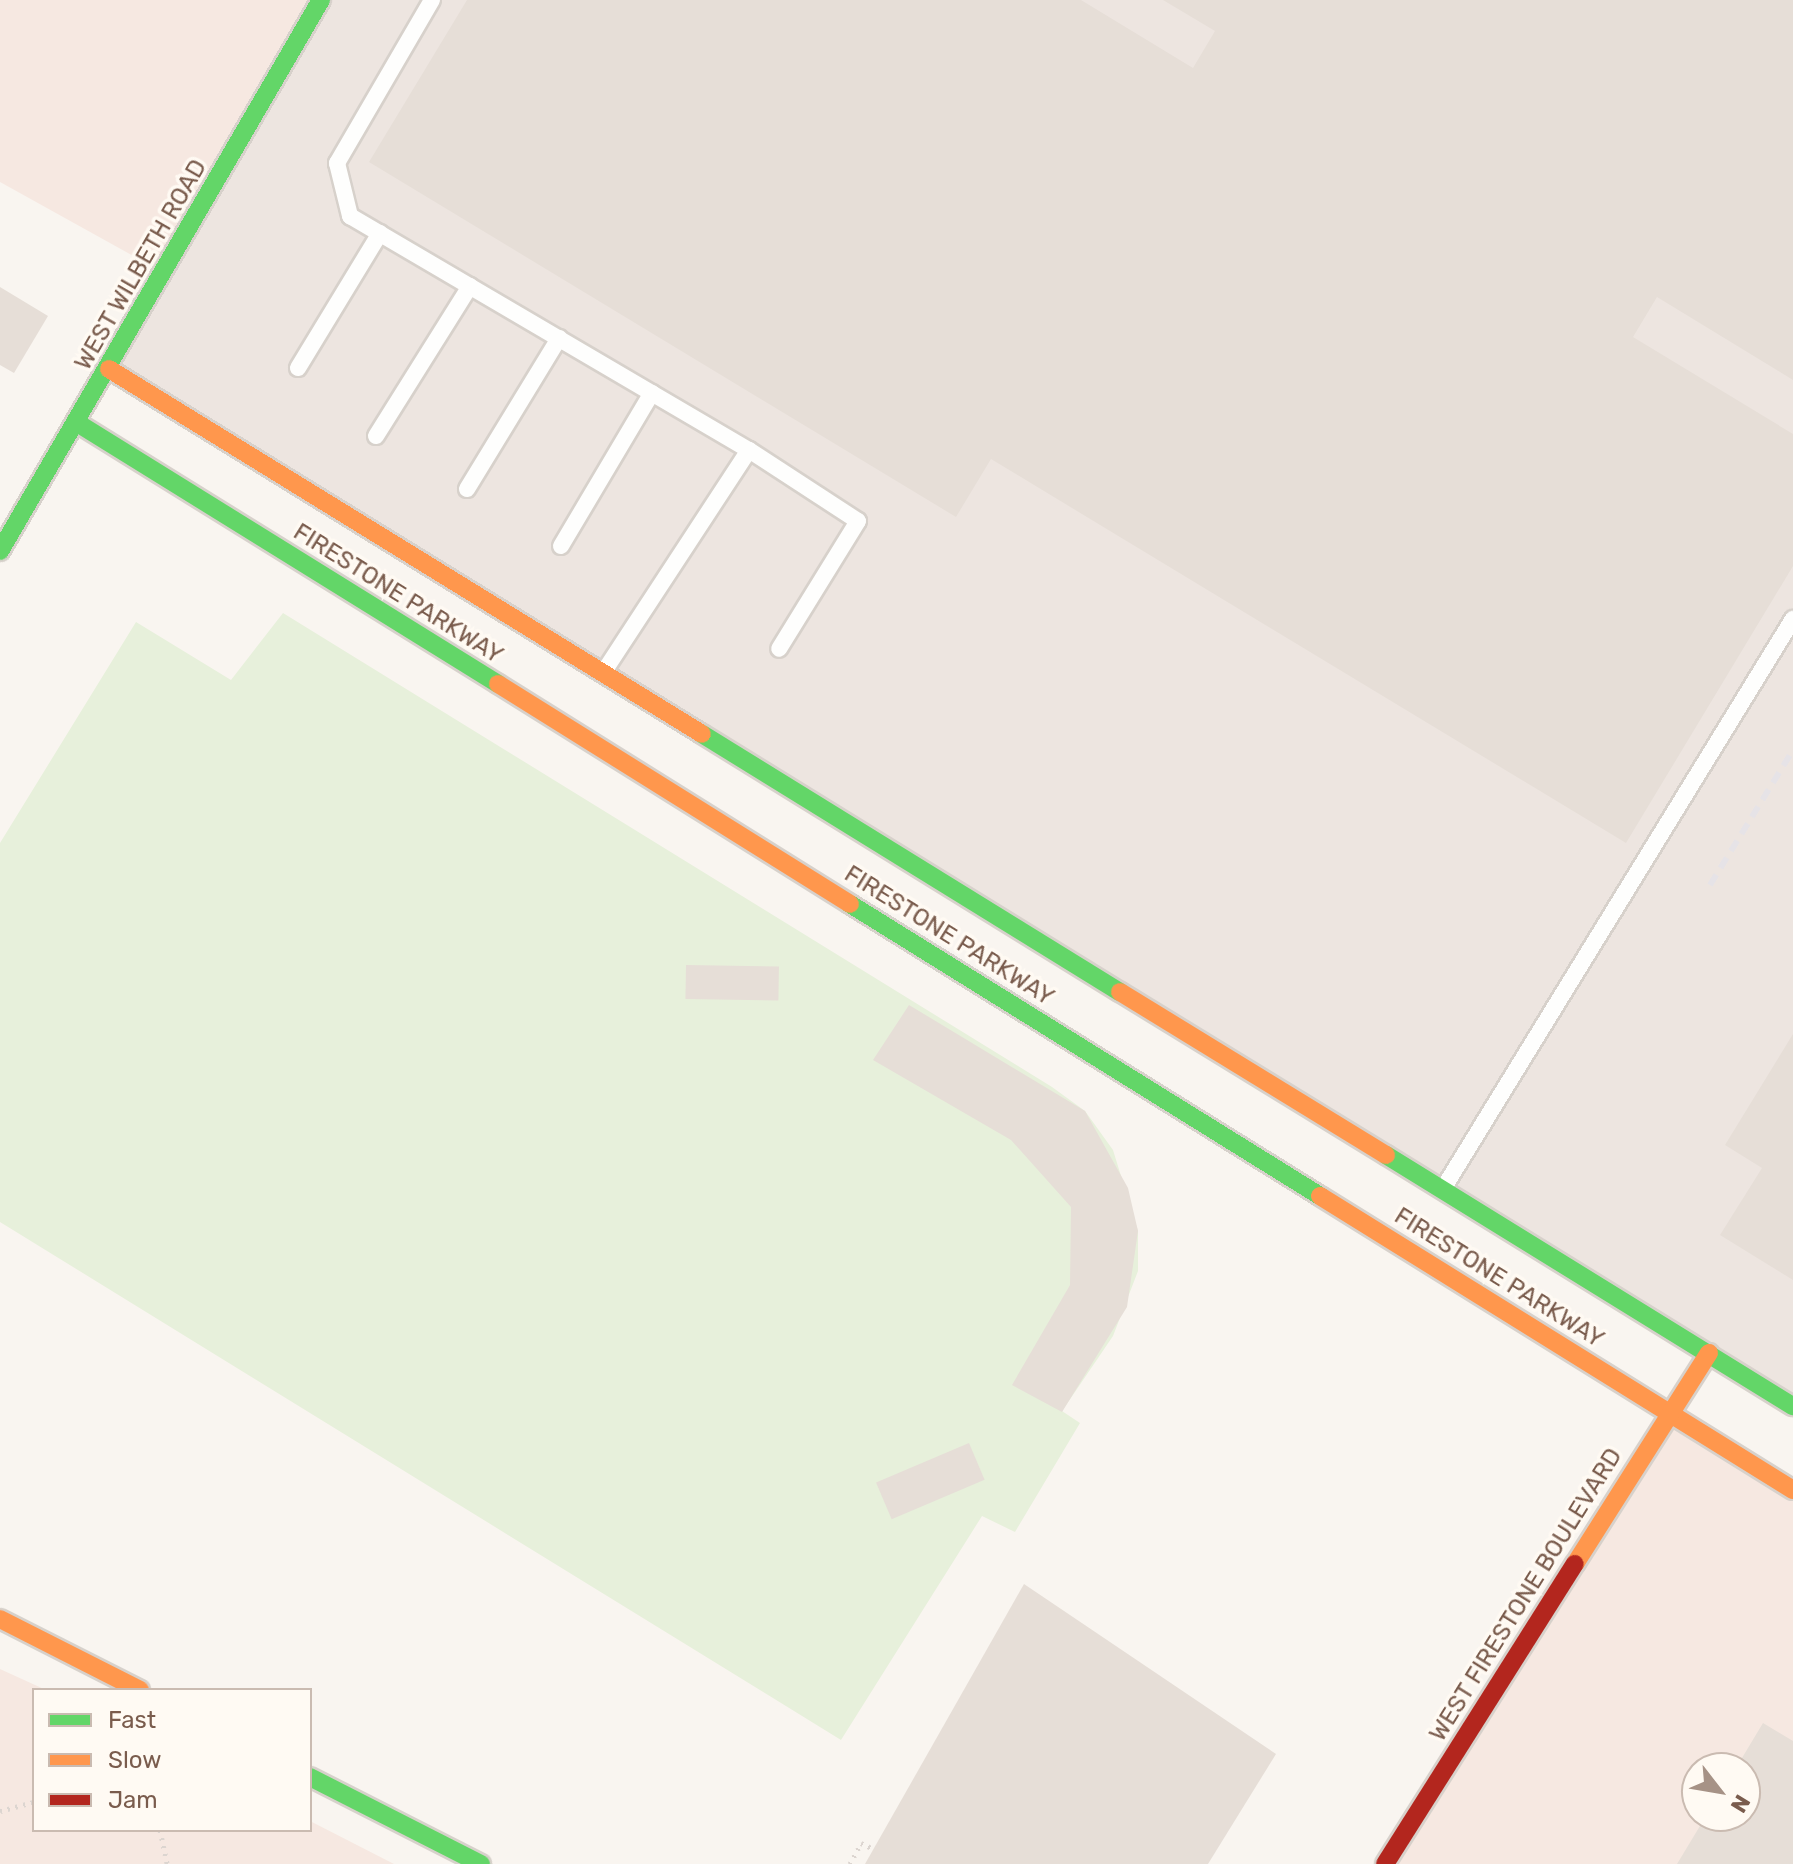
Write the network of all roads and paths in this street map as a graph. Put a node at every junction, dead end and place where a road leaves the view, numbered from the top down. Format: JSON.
{"nodes":[{"id":1,"x":321,"y":0,"type":"edge"},
{"id":2,"x":432,"y":0,"type":"edge"},
{"id":3,"x":380,"y":233,"type":"junction"},
{"id":4,"x":470,"y":286,"type":"junction"},
{"id":5,"x":559,"y":338,"type":"junction"},
{"id":6,"x":298,"y":368,"type":"dead end"},
{"id":7,"x":109,"y":369,"type":"junction"},
{"id":8,"x":652,"y":393,"type":"junction"},
{"id":9,"x":79,"y":424,"type":"junction"},
{"id":10,"x":376,"y":436,"type":"dead end"},
{"id":11,"x":749,"y":450,"type":"junction"},
{"id":12,"x":467,"y":489,"type":"dead end"},
{"id":13,"x":561,"y":546,"type":"dead end"},
{"id":14,"x":0,"y":551,"type":"edge"},
{"id":15,"x":1793,"y":619,"type":"edge"},
{"id":16,"x":779,"y":649,"type":"dead end"},
{"id":17,"x":604,"y":672,"type":"junction"},
{"id":18,"x":1443,"y":1189,"type":"junction"},
{"id":19,"x":1709,"y":1353,"type":"junction"},
{"id":20,"x":1793,"y":1406,"type":"edge"},
{"id":21,"x":1670,"y":1413,"type":"junction"},
{"id":22,"x":1793,"y":1490,"type":"edge"},
{"id":23,"x":0,"y":1619,"type":"edge"},
{"id":24,"x":136,"y":1688,"type":"edge"},
{"id":25,"x":312,"y":1778,"type":"edge"},
{"id":26,"x":32,"y":1803,"type":"edge"},
{"id":27,"x":0,"y":1811,"type":"edge"},
{"id":28,"x":160,"y":1832,"type":"edge"},
{"id":29,"x":874,"y":1849,"type":"dead end"},
{"id":30,"x":167,"y":1864,"type":"edge"},
{"id":31,"x":481,"y":1864,"type":"edge"},
{"id":32,"x":850,"y":1864,"type":"edge"},
{"id":33,"x":1385,"y":1864,"type":"edge"}],
"edges":[{"from":1,"to":7,"type":"street","name":"WEST WILBETH ROAD"},
{"from":2,"to":3,"type":"lane"},
{"from":3,"to":4,"type":"lane"},
{"from":3,"to":6,"type":"lane"},
{"from":4,"to":5,"type":"lane"},
{"from":4,"to":10,"type":"lane"},
{"from":5,"to":8,"type":"lane"},
{"from":5,"to":12,"type":"lane"},
{"from":7,"to":9,"type":"street","name":"WEST WILBETH ROAD"},
{"from":7,"to":17,"type":"street","name":"FIRESTONE PARKWAY"},
{"from":8,"to":11,"type":"lane"},
{"from":8,"to":13,"type":"lane"},
{"from":9,"to":14,"type":"street","name":"WEST WILBETH ROAD"},
{"from":9,"to":21,"type":"street","name":"FIRESTONE PARKWAY"},
{"from":11,"to":16,"type":"lane"},
{"from":11,"to":17,"type":"lane"},
{"from":15,"to":18,"type":"lane"},
{"from":17,"to":18,"type":"street","name":"FIRESTONE PARKWAY"},
{"from":18,"to":19,"type":"street","name":"FIRESTONE PARKWAY"},
{"from":19,"to":20,"type":"street","name":"FIRESTONE PARKWAY"},
{"from":19,"to":21,"type":"street","name":"WEST FIRESTONE BOULEVARD"},
{"from":21,"to":22,"type":"street","name":"FIRESTONE PARKWAY"},
{"from":21,"to":33,"type":"street","name":"WEST FIRESTONE BOULEVARD"},
{"from":23,"to":24,"type":"street"},
{"from":25,"to":31,"type":"street"},
{"from":26,"to":27,"type":"path"},
{"from":28,"to":30,"type":"path"},
{"from":29,"to":32,"type":"path"}]}
